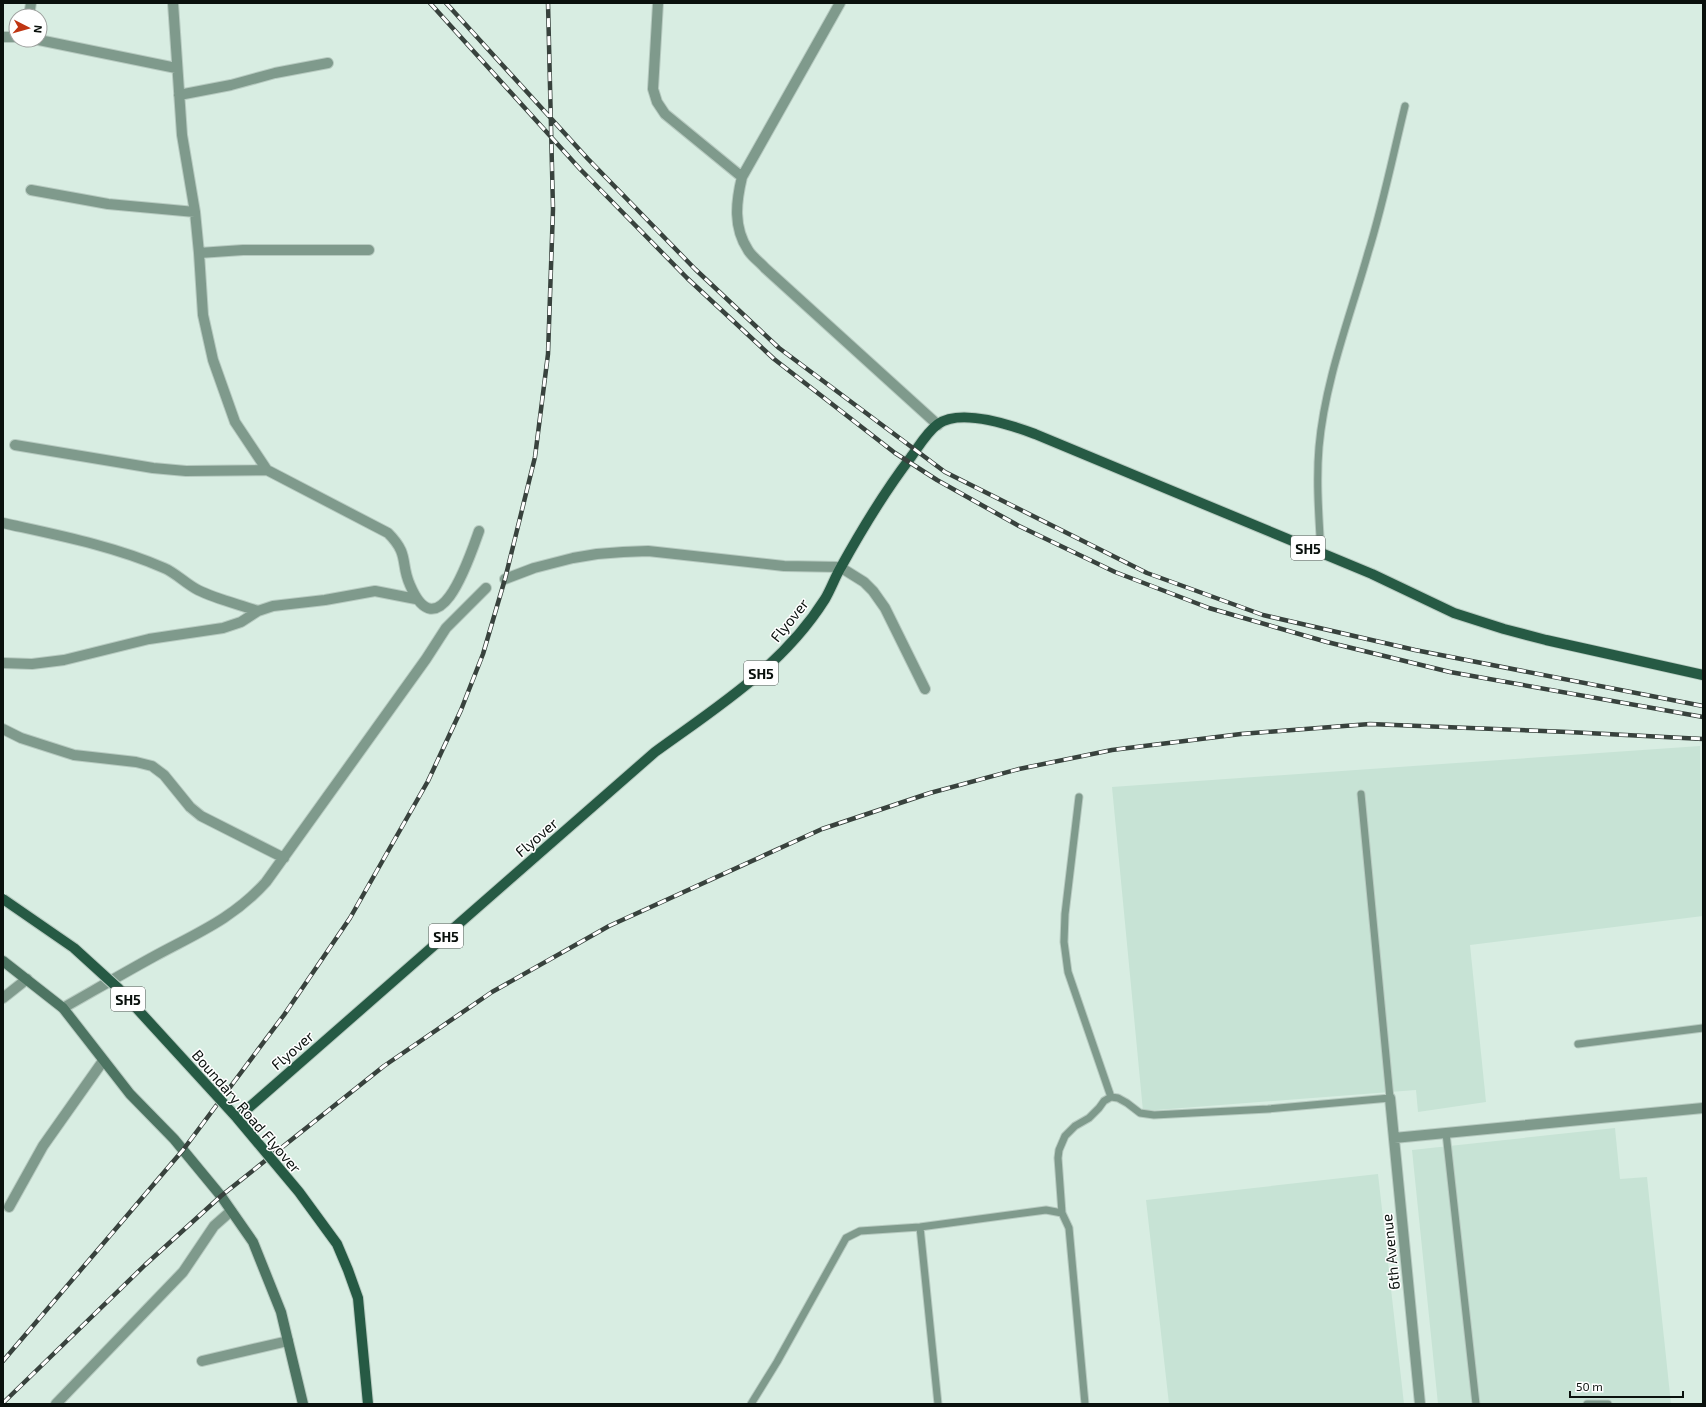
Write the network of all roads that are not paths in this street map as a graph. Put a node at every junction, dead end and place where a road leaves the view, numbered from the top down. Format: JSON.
{"nodes":[{"id":1,"x":172,"y":3,"type":"edge"},
{"id":2,"x":658,"y":3,"type":"edge"},
{"id":3,"x":840,"y":3,"type":"edge"},
{"id":4,"x":48,"y":42,"type":"edge"},
{"id":5,"x":328,"y":64,"type":"dead end"},
{"id":6,"x":176,"y":68,"type":"junction"},
{"id":7,"x":179,"y":95,"type":"junction"},
{"id":8,"x":1405,"y":106,"type":"dead end"},
{"id":9,"x":742,"y":177,"type":"junction"},
{"id":10,"x":31,"y":190,"type":"dead end"},
{"id":11,"x":195,"y":212,"type":"junction"},
{"id":12,"x":369,"y":250,"type":"dead end"},
{"id":13,"x":199,"y":253,"type":"junction"},
{"id":14,"x":938,"y":425,"type":"junction"},
{"id":15,"x":16,"y":445,"type":"dead end"},
{"id":16,"x":267,"y":470,"type":"junction"},
{"id":17,"x":3,"y":523,"type":"edge"},
{"id":18,"x":479,"y":531,"type":"dead end"},
{"id":19,"x":1321,"y":553,"type":"junction"},
{"id":20,"x":840,"y":567,"type":"junction"},
{"id":21,"x":505,"y":579,"type":"dead end"},
{"id":22,"x":486,"y":588,"type":"dead end"},
{"id":23,"x":416,"y":598,"type":"junction"},
{"id":24,"x":258,"y":611,"type":"junction"},
{"id":25,"x":3,"y":663,"type":"edge"},
{"id":26,"x":1703,"y":675,"type":"edge"},
{"id":27,"x":925,"y":689,"type":"dead end"},
{"id":28,"x":3,"y":729,"type":"edge"},
{"id":29,"x":1361,"y":794,"type":"dead end"},
{"id":30,"x":1079,"y":797,"type":"dead end"},
{"id":31,"x":284,"y":858,"type":"junction"},
{"id":32,"x":3,"y":899,"type":"edge"},
{"id":33,"x":3,"y":960,"type":"edge"},
{"id":34,"x":27,"y":979,"type":"junction"},
{"id":35,"x":3,"y":998,"type":"edge"},
{"id":36,"x":63,"y":1008,"type":"junction"},
{"id":37,"x":1703,"y":1028,"type":"edge"},
{"id":38,"x":1578,"y":1044,"type":"dead end"},
{"id":39,"x":103,"y":1061,"type":"junction"},
{"id":40,"x":1111,"y":1097,"type":"junction"},
{"id":41,"x":1390,"y":1098,"type":"junction"},
{"id":42,"x":1703,"y":1108,"type":"edge"},
{"id":43,"x":236,"y":1118,"type":"junction"},
{"id":44,"x":1446,"y":1133,"type":"junction"},
{"id":45,"x":1394,"y":1138,"type":"junction"},
{"id":46,"x":9,"y":1207,"type":"dead end"},
{"id":47,"x":231,"y":1211,"type":"junction"},
{"id":48,"x":1062,"y":1212,"type":"junction"},
{"id":49,"x":920,"y":1227,"type":"junction"},
{"id":50,"x":288,"y":1341,"type":"junction"},
{"id":51,"x":202,"y":1361,"type":"dead end"},
{"id":52,"x":56,"y":1404,"type":"edge"},
{"id":53,"x":303,"y":1404,"type":"edge"},
{"id":54,"x":368,"y":1404,"type":"edge"},
{"id":55,"x":750,"y":1404,"type":"edge"},
{"id":56,"x":938,"y":1404,"type":"edge"},
{"id":57,"x":1085,"y":1404,"type":"edge"},
{"id":58,"x":1420,"y":1404,"type":"edge"},
{"id":59,"x":1476,"y":1404,"type":"edge"},
{"id":60,"x":1587,"y":1404,"type":"edge"},
{"id":61,"x":1608,"y":1404,"type":"edge"}],
"edges":[{"from":1,"to":6,"type":"street"},
{"from":2,"to":9,"type":"street"},
{"from":3,"to":9,"type":"street"},
{"from":4,"to":6,"type":"street"},
{"from":5,"to":7,"type":"street"},
{"from":6,"to":7,"type":"street"},
{"from":7,"to":11,"type":"street"},
{"from":8,"to":19,"type":"lane"},
{"from":9,"to":14,"type":"street"},
{"from":10,"to":11,"type":"street"},
{"from":11,"to":13,"type":"street"},
{"from":12,"to":13,"type":"street"},
{"from":13,"to":16,"type":"street"},
{"from":14,"to":19,"type":"main road","number":"SH5"},
{"from":14,"to":20,"type":"main road","number":"SH5"},
{"from":15,"to":16,"type":"street"},
{"from":16,"to":23,"type":"street"},
{"from":17,"to":24,"type":"street"},
{"from":18,"to":23,"type":"street"},
{"from":19,"to":26,"type":"main road","number":"SH5"},
{"from":20,"to":21,"type":"street"},
{"from":20,"to":27,"type":"street"},
{"from":20,"to":43,"type":"main road","name":"Flyover","number":"SH5"},
{"from":22,"to":31,"type":"street"},
{"from":23,"to":24,"type":"street"},
{"from":24,"to":25,"type":"street"},
{"from":28,"to":31,"type":"street"},
{"from":29,"to":41,"type":"lane"},
{"from":30,"to":40,"type":"lane"},
{"from":31,"to":36,"type":"street"},
{"from":32,"to":43,"type":"main road","name":"Boundary Road Flyover","number":"SH5","bridge":true},
{"from":33,"to":34,"type":"street"},
{"from":34,"to":35,"type":"street"},
{"from":34,"to":36,"type":"street"},
{"from":36,"to":39,"type":"street"},
{"from":37,"to":38,"type":"lane"},
{"from":39,"to":46,"type":"street"},
{"from":39,"to":47,"type":"street"},
{"from":40,"to":41,"type":"lane"},
{"from":40,"to":48,"type":"lane"},
{"from":41,"to":45,"type":"street","name":"6th Avenue"},
{"from":42,"to":44,"type":"street"},
{"from":43,"to":54,"type":"main road","name":"Boundary Road Flyover","bridge":true},
{"from":44,"to":45,"type":"street"},
{"from":44,"to":59,"type":"lane"},
{"from":45,"to":58,"type":"street","name":"6th Avenue"},
{"from":47,"to":50,"type":"street"},
{"from":47,"to":52,"type":"street"},
{"from":48,"to":49,"type":"lane"},
{"from":48,"to":57,"type":"lane"},
{"from":49,"to":55,"type":"lane"},
{"from":49,"to":56,"type":"lane"},
{"from":50,"to":51,"type":"street"},
{"from":50,"to":53,"type":"street"},
{"from":60,"to":61,"type":"lane"}]}
